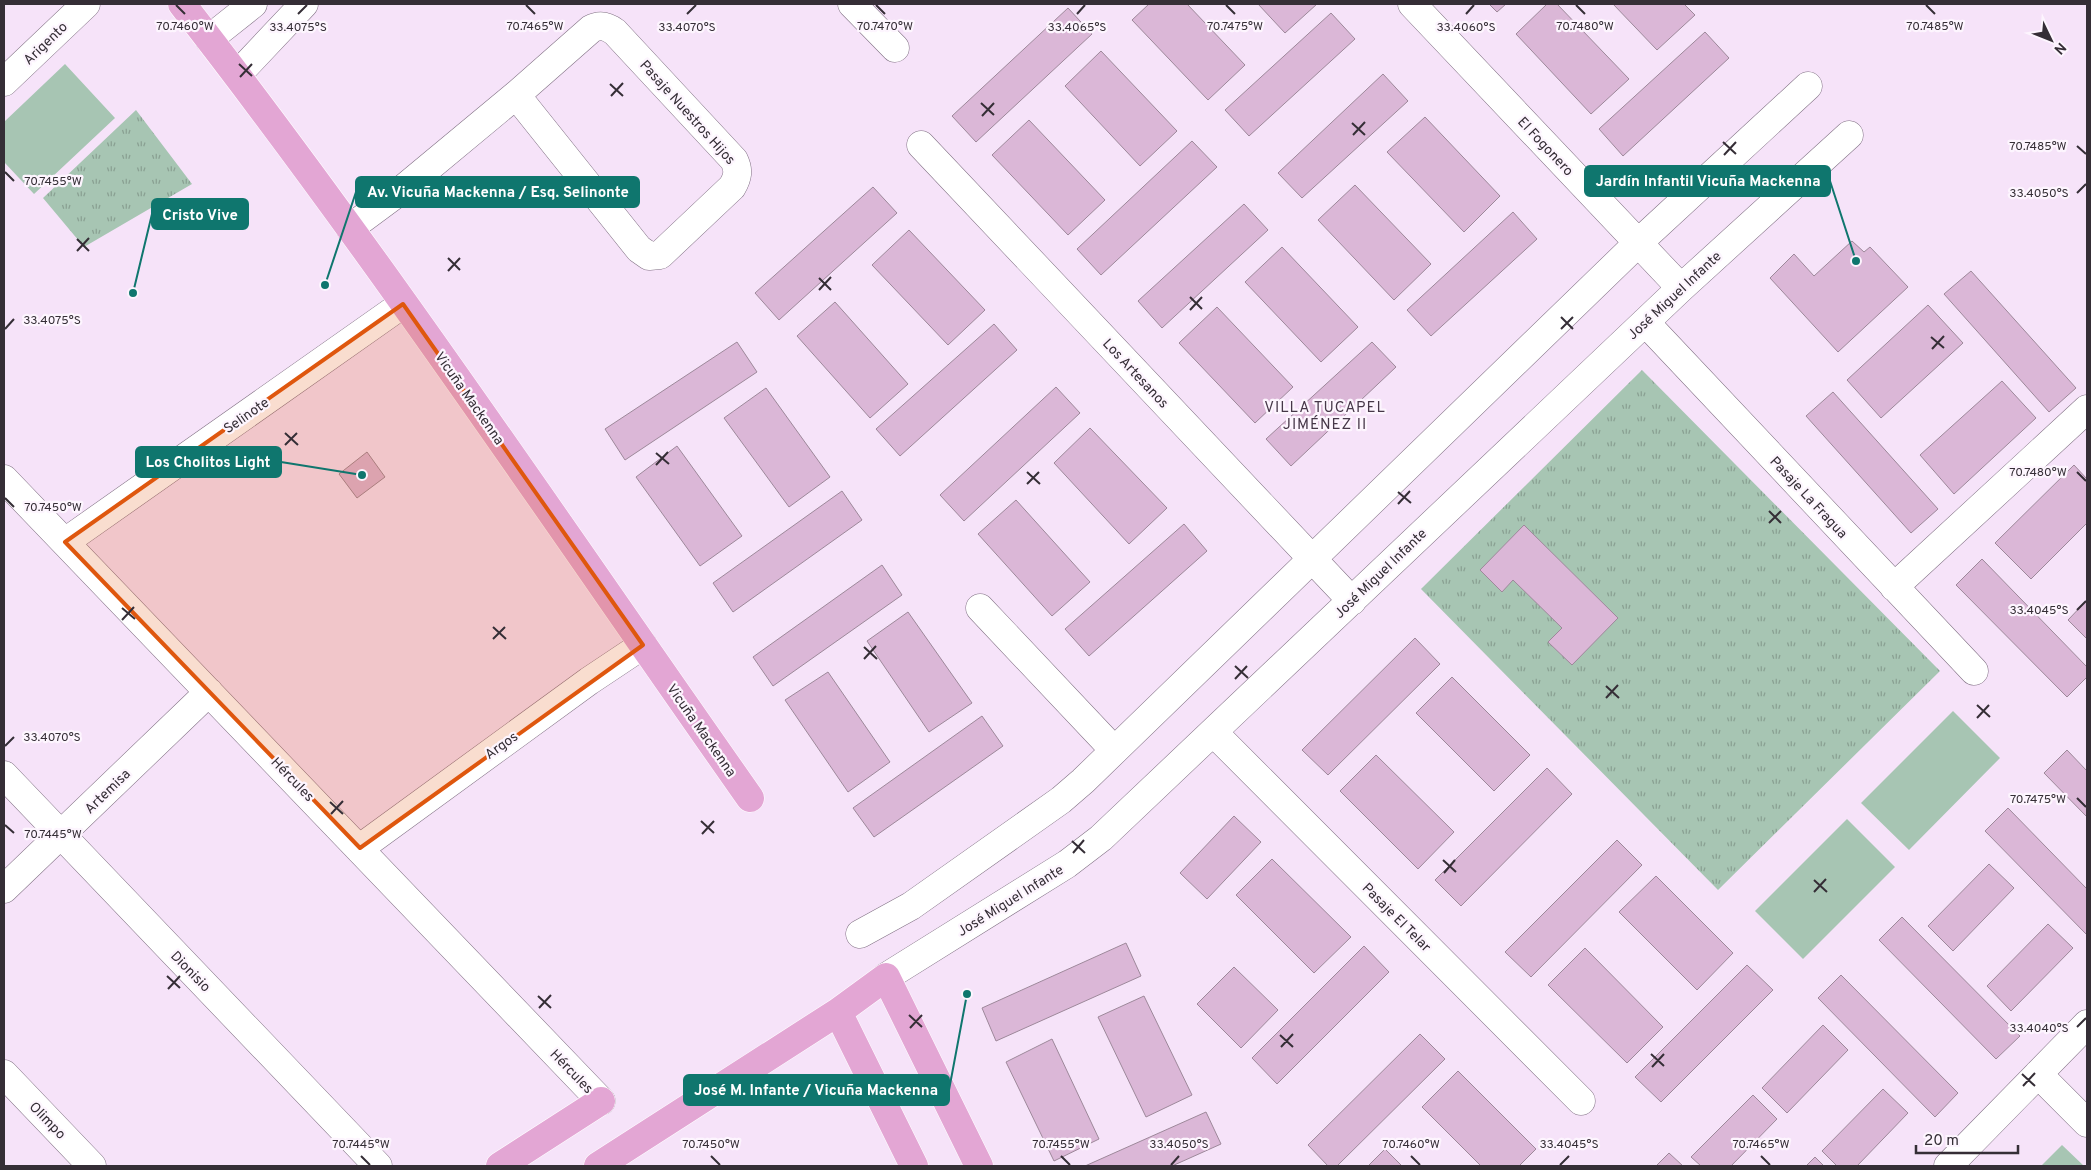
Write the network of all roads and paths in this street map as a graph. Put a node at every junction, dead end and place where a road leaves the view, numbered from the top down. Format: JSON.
{"nodes":[{"id":1,"x":86,"y":4,"type":"edge"},
{"id":2,"x":182,"y":4,"type":"edge"},
{"id":3,"x":253,"y":4,"type":"edge"},
{"id":4,"x":304,"y":4,"type":"edge"},
{"id":5,"x":852,"y":4,"type":"edge"},
{"id":6,"x":1412,"y":4,"type":"edge"},
{"id":7,"x":209,"y":39,"type":"junction"},
{"id":8,"x":895,"y":48,"type":"dead end"},
{"id":9,"x":237,"y":75,"type":"junction"},
{"id":10,"x":4,"y":82,"type":"edge"},
{"id":11,"x":1808,"y":86,"type":"dead end"},
{"id":12,"x":516,"y":95,"type":"junction"},
{"id":13,"x":1849,"y":135,"type":"dead end"},
{"id":14,"x":921,"y":145,"type":"dead end"},
{"id":15,"x":350,"y":228,"type":"junction"},
{"id":16,"x":1638,"y":243,"type":"junction"},
{"id":17,"x":1680,"y":288,"type":"junction"},
{"id":18,"x":403,"y":304,"type":"junction"},
{"id":19,"x":1645,"y":322,"type":"junction"},
{"id":20,"x":2087,"y":409,"type":"edge"},
{"id":21,"x":4,"y":479,"type":"edge"},
{"id":22,"x":65,"y":542,"type":"junction"},
{"id":23,"x":1312,"y":559,"type":"junction"},
{"id":24,"x":1894,"y":587,"type":"junction"},
{"id":25,"x":1352,"y":601,"type":"junction"},
{"id":26,"x":980,"y":608,"type":"dead end"},
{"id":27,"x":643,"y":645,"type":"junction"},
{"id":28,"x":1974,"y":671,"type":"dead end"},
{"id":29,"x":209,"y":692,"type":"junction"},
{"id":30,"x":1213,"y":732,"type":"junction"},
{"id":31,"x":1114,"y":750,"type":"junction"},
{"id":32,"x":4,"y":775,"type":"edge"},
{"id":33,"x":750,"y":798,"type":"dead end"},
{"id":34,"x":61,"y":835,"type":"junction"},
{"id":35,"x":360,"y":848,"type":"junction"},
{"id":36,"x":4,"y":889,"type":"edge"},
{"id":37,"x":860,"y":934,"type":"dead end"},
{"id":38,"x":886,"y":977,"type":"junction"},
{"id":39,"x":838,"y":1012,"type":"junction"},
{"id":40,"x":2087,"y":1024,"type":"edge"},
{"id":41,"x":4,"y":1074,"type":"edge"},
{"id":42,"x":2038,"y":1074,"type":"junction"},
{"id":43,"x":601,"y":1101,"type":"joint"},
{"id":44,"x":1581,"y":1101,"type":"dead end"},
{"id":45,"x":2087,"y":1123,"type":"edge"},
{"id":46,"x":92,"y":1166,"type":"edge"},
{"id":47,"x":378,"y":1166,"type":"edge"},
{"id":48,"x":500,"y":1166,"type":"edge"},
{"id":49,"x":598,"y":1166,"type":"edge"},
{"id":50,"x":914,"y":1166,"type":"edge"},
{"id":51,"x":979,"y":1166,"type":"edge"},
{"id":52,"x":1948,"y":1166,"type":"edge"}],
"edges":[{"from":1,"to":10,"type":"street","name":"Arigento"},
{"from":2,"to":7,"type":"main road","name":"Vicuña Mackenna"},
{"from":3,"to":7,"type":"street"},
{"from":4,"to":9,"type":"street"},
{"from":5,"to":8,"type":"street"},
{"from":6,"to":16,"type":"street","name":"El Fogonero"},
{"from":7,"to":9,"type":"main road","name":"Vicuña Mackenna"},
{"from":9,"to":15,"type":"main road","name":"Vicuña Mackenna"},
{"from":11,"to":16,"type":"street"},
{"from":12,"to":12,"type":"street","name":"Pasaje Nuestros Hijos"},
{"from":12,"to":15,"type":"street","name":"Pasaje Nuestros Hijos"},
{"from":13,"to":17,"type":"street","name":"José Miguel Infante"},
{"from":14,"to":23,"type":"street","name":"Los Artesanos"},
{"from":15,"to":18,"type":"main road","name":"Vicuña Mackenna"},
{"from":16,"to":17,"type":"street","name":"El Fogonero"},
{"from":16,"to":23,"type":"street"},
{"from":17,"to":19,"type":"street","name":"José Miguel Infante"},
{"from":18,"to":22,"type":"street","name":"Selinote"},
{"from":18,"to":27,"type":"main road","name":"Vicuña Mackenna"},
{"from":19,"to":24,"type":"street","name":"Pasaje La Fragua"},
{"from":19,"to":25,"type":"street","name":"José Miguel Infante"},
{"from":20,"to":24,"type":"street"},
{"from":21,"to":22,"type":"street","name":"Hércules"},
{"from":22,"to":29,"type":"street","name":"Hércules"},
{"from":23,"to":25,"type":"street","name":"Los Artesanos"},
{"from":23,"to":31,"type":"street"},
{"from":24,"to":28,"type":"street","name":"Pasaje La Fragua"},
{"from":25,"to":30,"type":"street","name":"José Miguel Infante"},
{"from":26,"to":31,"type":"street"},
{"from":27,"to":33,"type":"main road","name":"Vicuña Mackenna"},
{"from":27,"to":35,"type":"street","name":"Argos"},
{"from":29,"to":34,"type":"street","name":"Artemisa"},
{"from":29,"to":35,"type":"street","name":"Hércules"},
{"from":30,"to":38,"type":"street","name":"José Miguel Infante"},
{"from":30,"to":44,"type":"street","name":"Pasaje El Telar"},
{"from":31,"to":37,"type":"street"},
{"from":32,"to":34,"type":"street","name":"Dionisio"},
{"from":34,"to":36,"type":"street","name":"Artemisa"},
{"from":34,"to":47,"type":"street","name":"Dionisio"},
{"from":35,"to":43,"type":"street","name":"Hércules"},
{"from":38,"to":39,"type":"main road"},
{"from":38,"to":51,"type":"main road"},
{"from":39,"to":49,"type":"main road"},
{"from":39,"to":50,"type":"main road"},
{"from":40,"to":42,"type":"street"},
{"from":41,"to":46,"type":"street","name":"Olimpo"},
{"from":42,"to":45,"type":"street"},
{"from":42,"to":52,"type":"street"},
{"from":43,"to":48,"type":"main road"}]}
